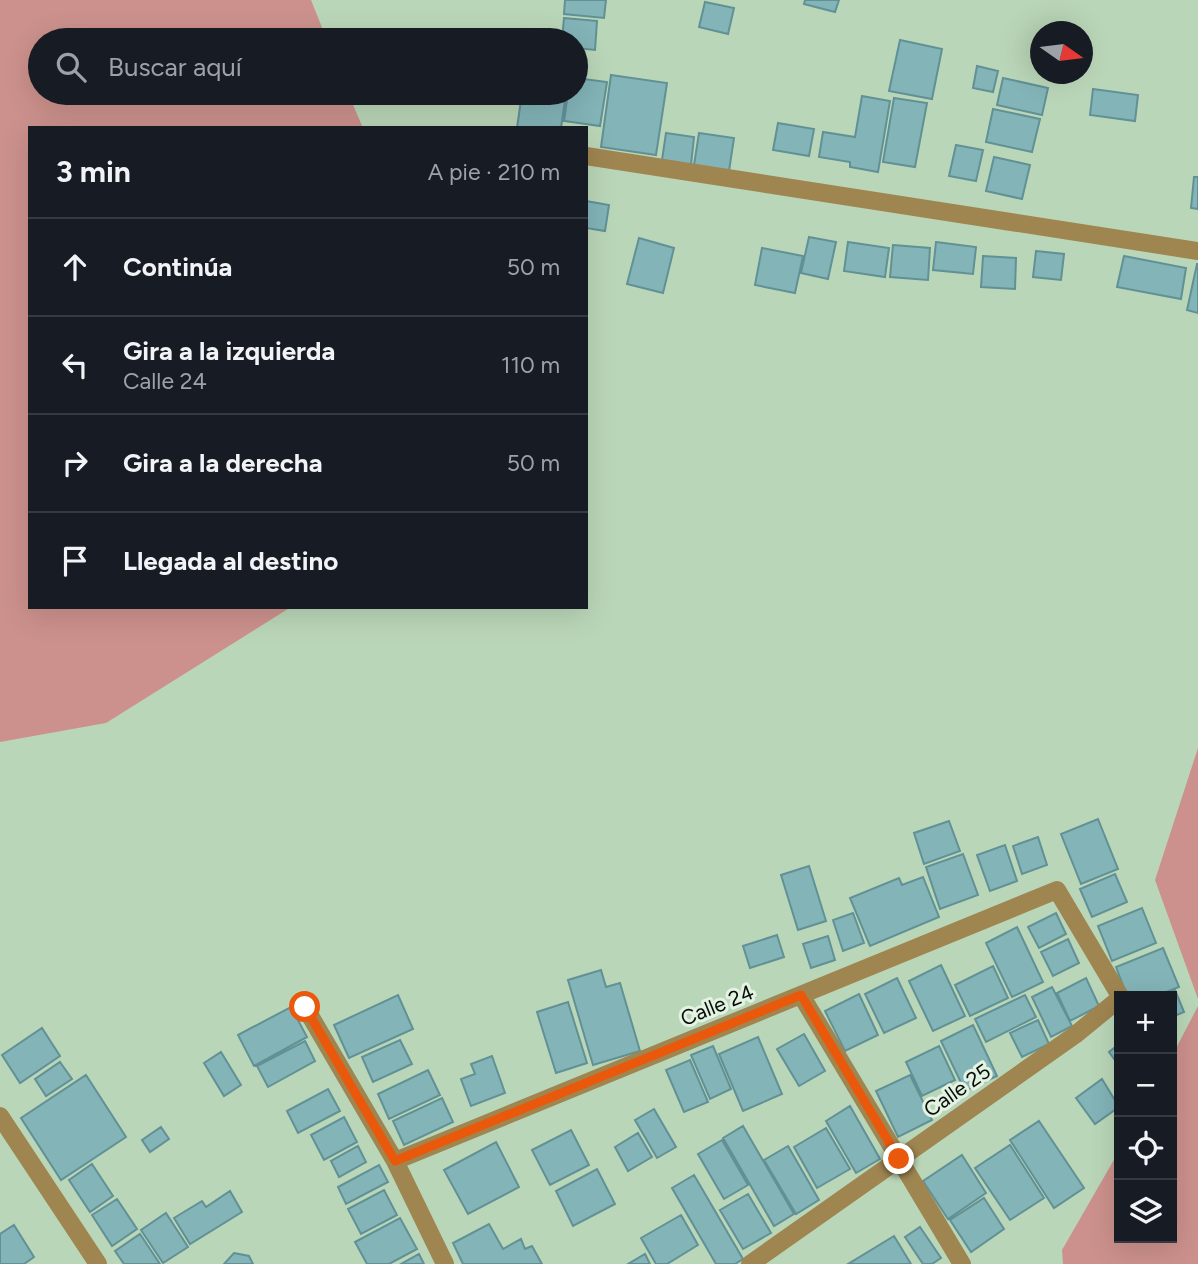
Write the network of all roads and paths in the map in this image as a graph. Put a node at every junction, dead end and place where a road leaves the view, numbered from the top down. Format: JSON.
{"nodes":[{"id":1,"x":588,"y":156,"type":"edge"},
{"id":2,"x":1198,"y":251,"type":"edge"},
{"id":3,"x":1116,"y":991,"type":"edge"},
{"id":4,"x":801,"y":995,"type":"junction"},
{"id":5,"x":1114,"y":1003,"type":"edge"},
{"id":6,"x":305,"y":1007,"type":"dead end"},
{"id":7,"x":0,"y":1116,"type":"edge"},
{"id":8,"x":899,"y":1159,"type":"junction"},
{"id":9,"x":395,"y":1161,"type":"junction"},
{"id":10,"x":98,"y":1264,"type":"edge"},
{"id":11,"x":445,"y":1264,"type":"edge"},
{"id":12,"x":750,"y":1264,"type":"edge"},
{"id":13,"x":962,"y":1264,"type":"edge"}],
"edges":[{"from":1,"to":2,"type":"street"},
{"from":3,"to":4,"type":"street","name":"Calle 24"},
{"from":4,"to":8,"type":"street"},
{"from":4,"to":9,"type":"street","name":"Calle 24"},
{"from":5,"to":8,"type":"street","name":"Calle 25"},
{"from":6,"to":9,"type":"street"},
{"from":7,"to":10,"type":"street"},
{"from":8,"to":12,"type":"street","name":"Calle 25"},
{"from":8,"to":13,"type":"street"},
{"from":9,"to":11,"type":"street"}]}
